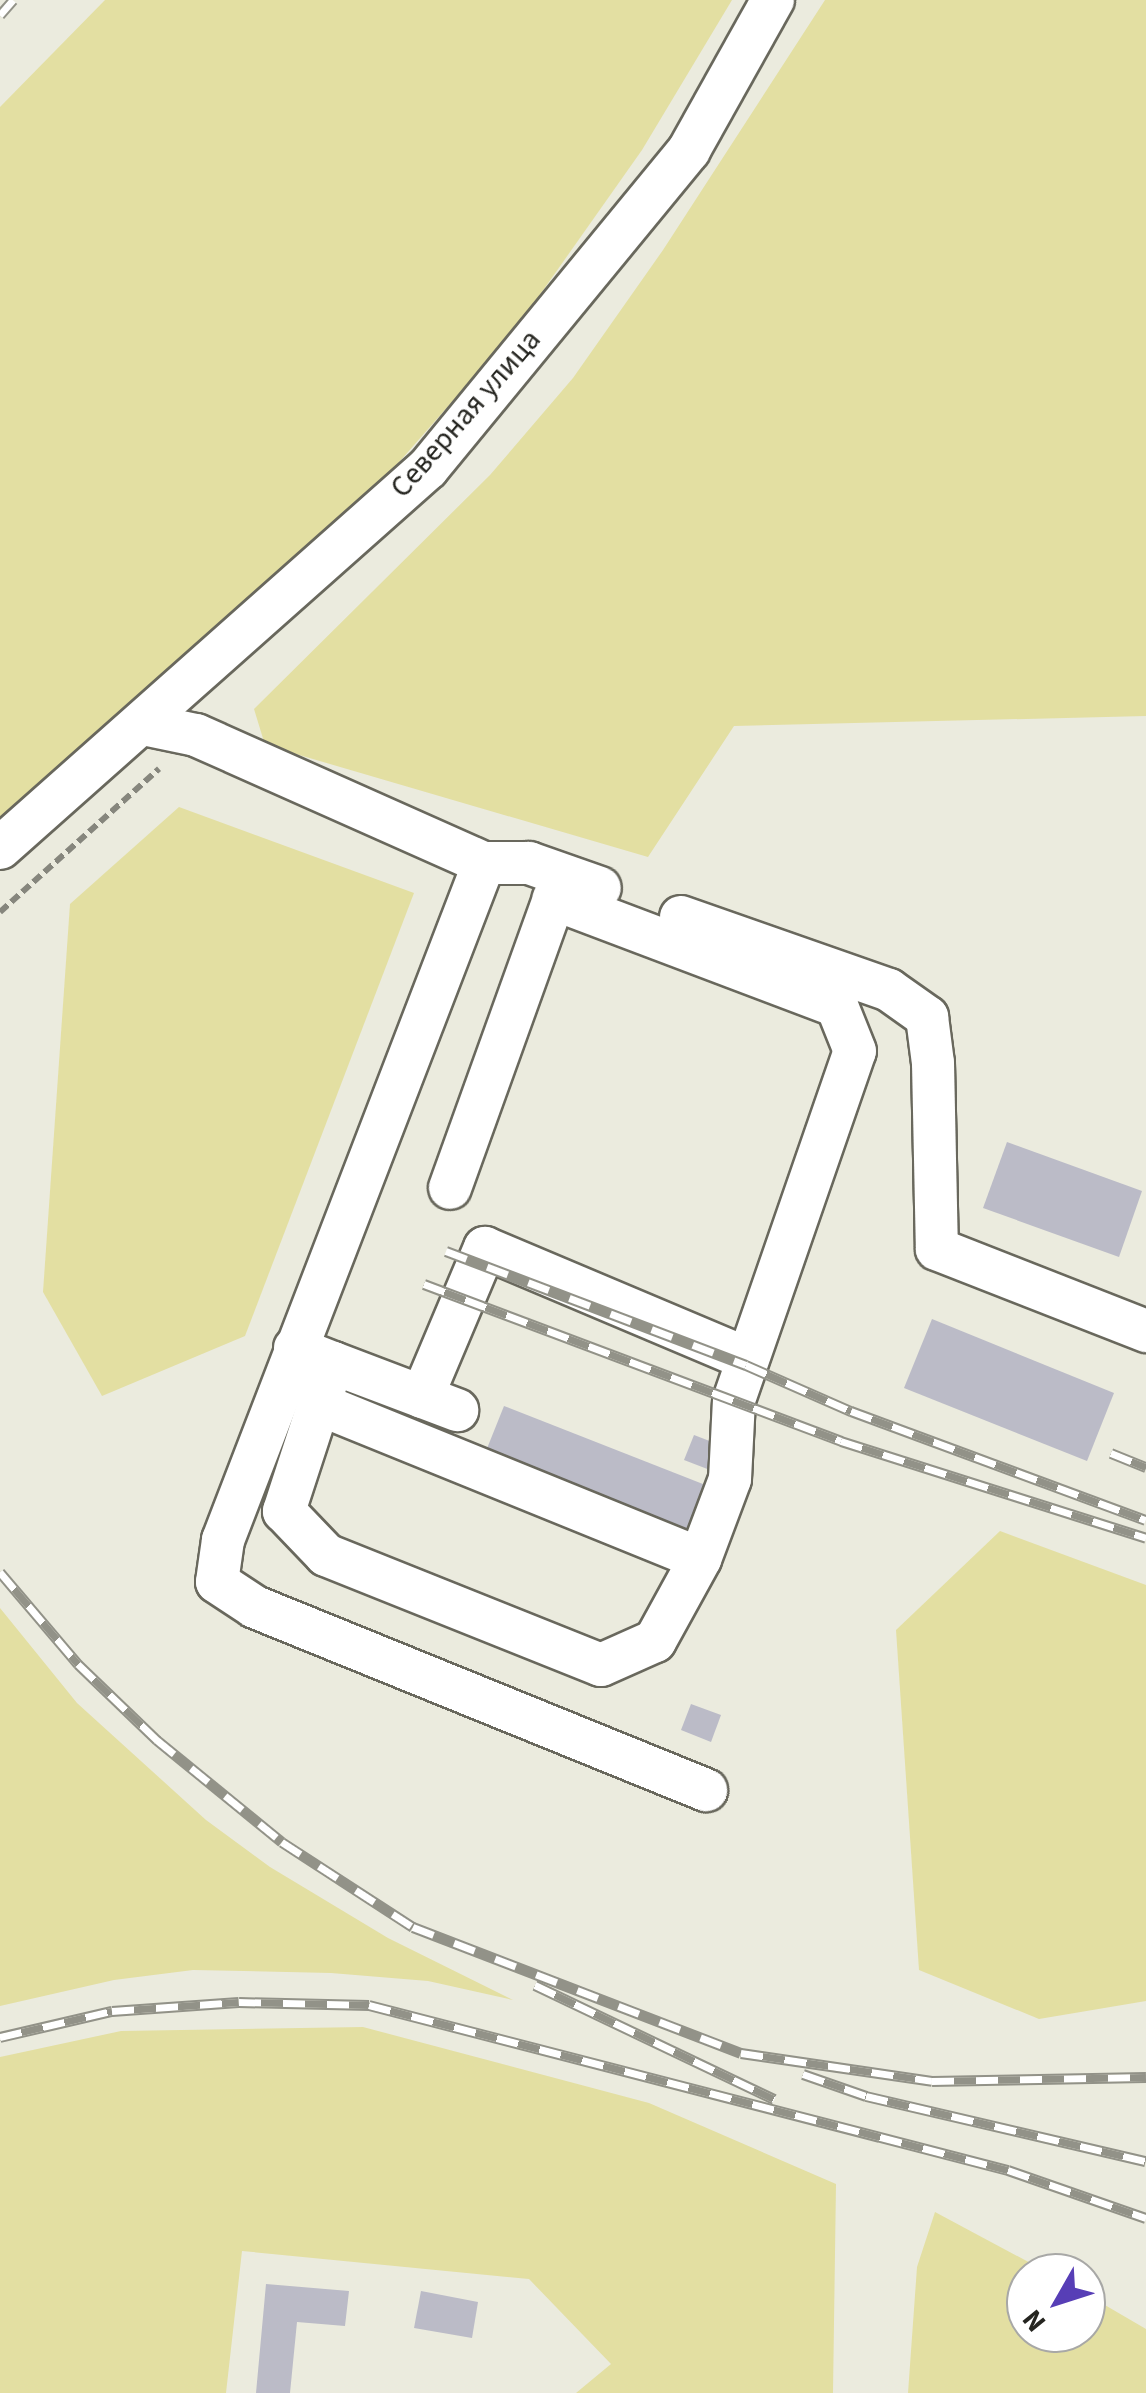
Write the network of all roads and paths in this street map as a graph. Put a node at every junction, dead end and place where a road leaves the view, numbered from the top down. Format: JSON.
{"nodes":[{"id":1,"x":773,"y":0,"type":"edge"},
{"id":2,"x":144,"y":724,"type":"junction"},
{"id":3,"x":0,"y":848,"type":"edge"},
{"id":4,"x":484,"y":863,"type":"junction"},
{"id":5,"x":450,"y":1188,"type":"dead end"},
{"id":6,"x":1146,"y":1331,"type":"edge"},
{"id":7,"x":314,"y":1356,"type":"junction"},
{"id":8,"x":748,"y":1358,"type":"junction"},
{"id":9,"x":319,"y":1404,"type":"junction"},
{"id":10,"x":700,"y":1559,"type":"junction"},
{"id":11,"x":706,"y":1790,"type":"dead end"}],
"edges":[{"from":1,"to":2,"type":"street","name":"Северная улица"},
{"from":2,"to":3,"type":"street","name":"Северная улица"},
{"from":2,"to":4,"type":"street"},
{"from":4,"to":6,"type":"street"},
{"from":4,"to":7,"type":"street"},
{"from":5,"to":8,"type":"street"},
{"from":7,"to":8,"type":"street"},
{"from":7,"to":9,"type":"street"},
{"from":7,"to":11,"type":"street"},
{"from":8,"to":10,"type":"street"},
{"from":9,"to":10,"type":"street"},
{"from":9,"to":10,"type":"street"}]}
